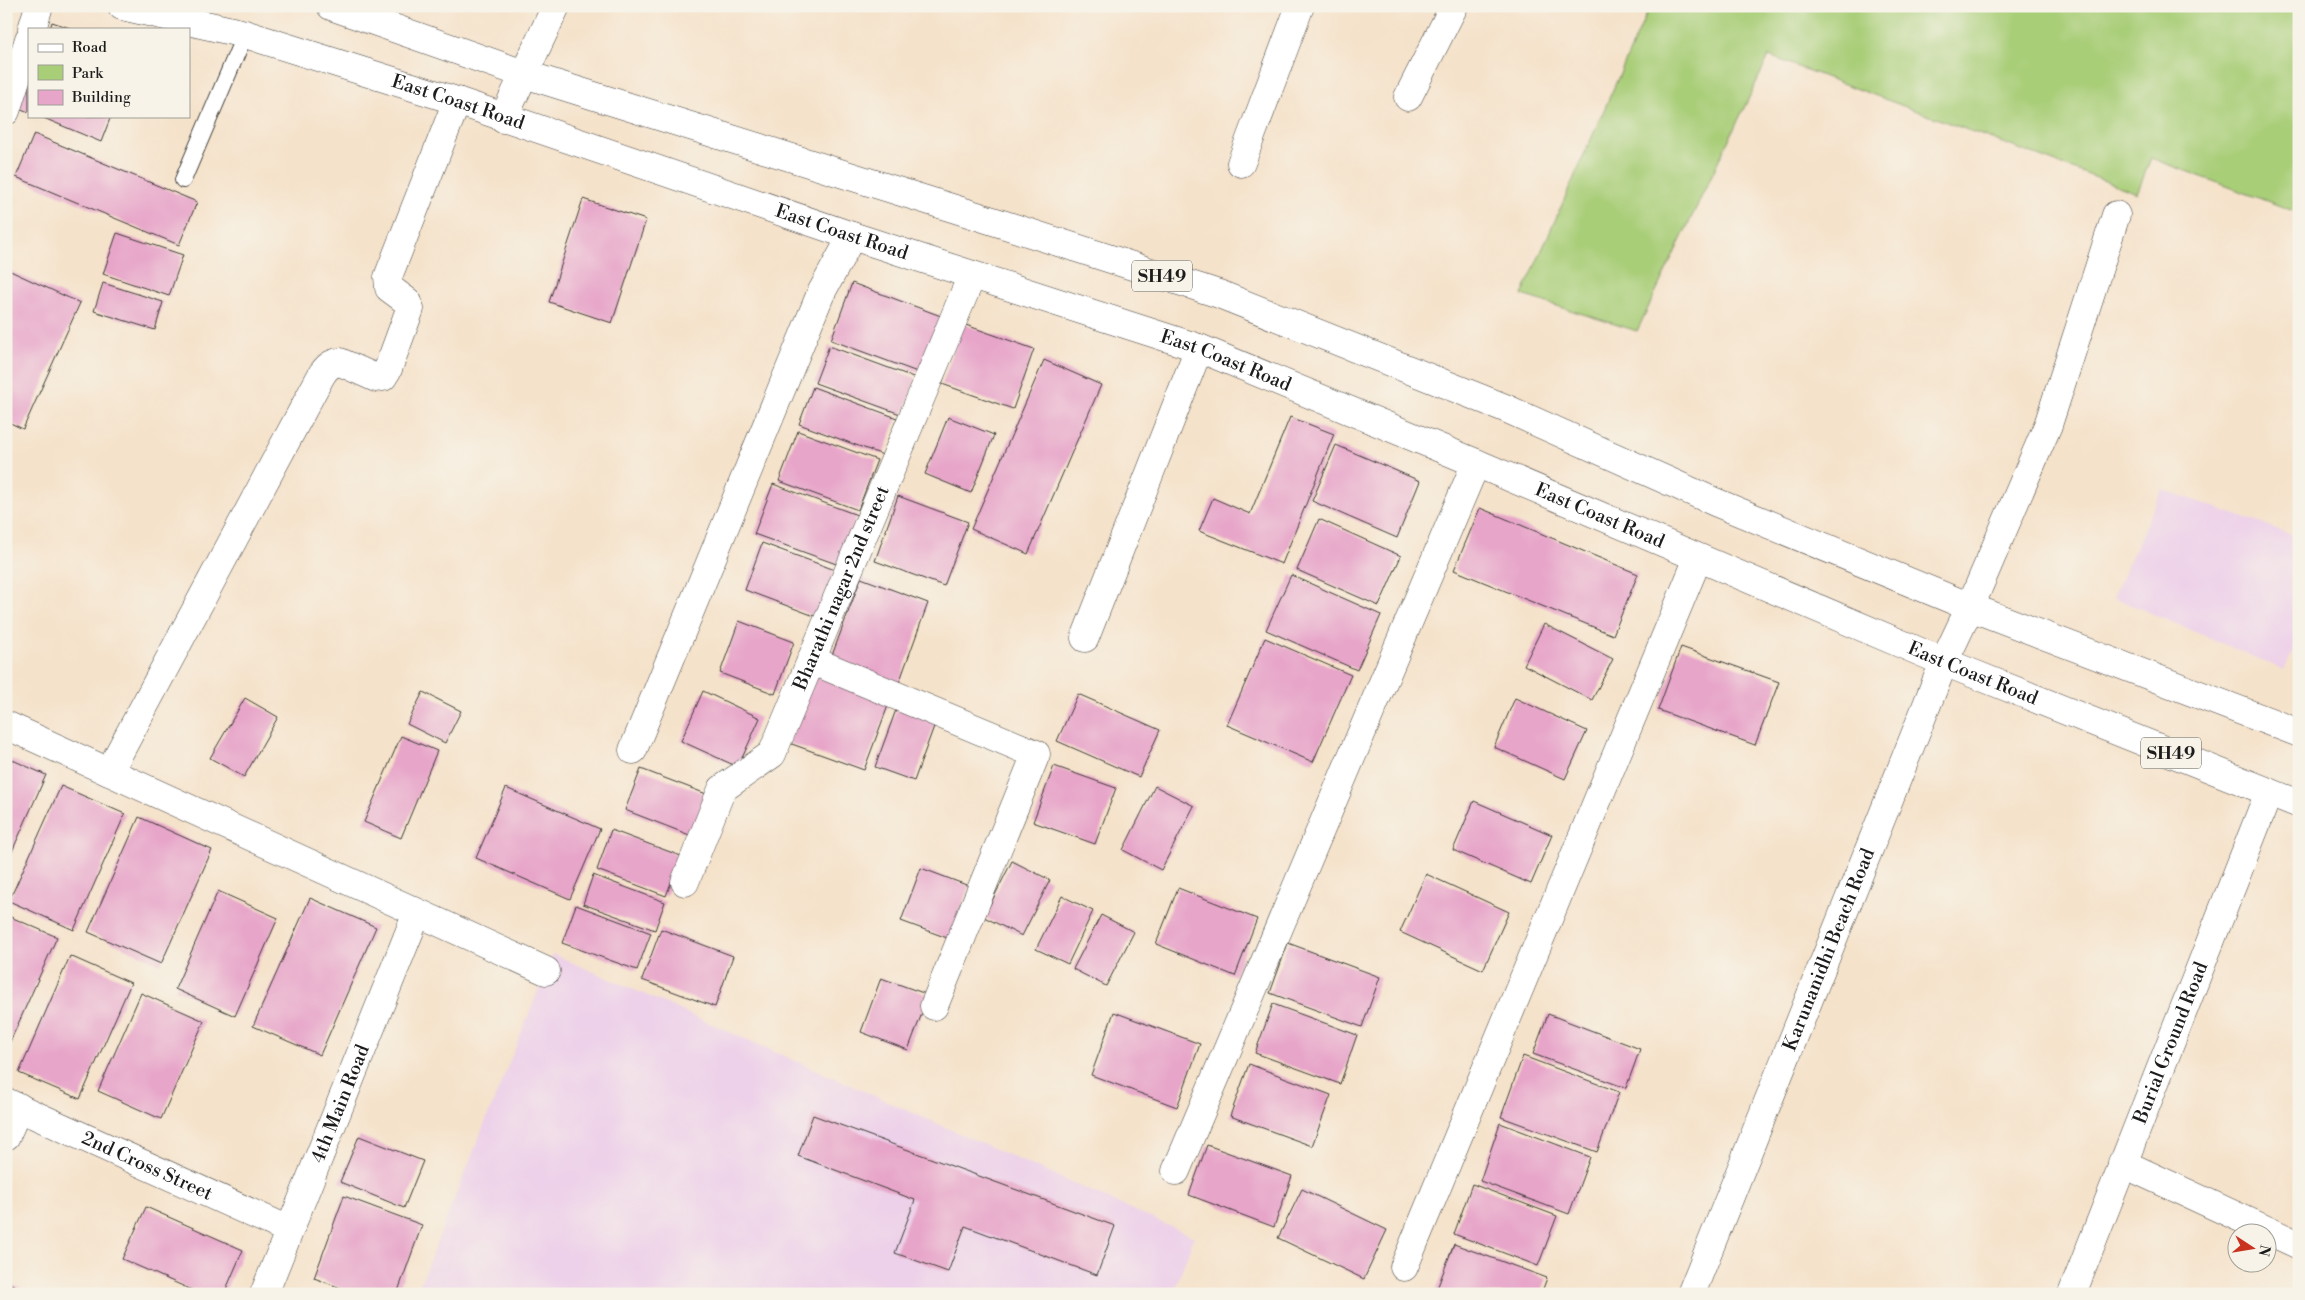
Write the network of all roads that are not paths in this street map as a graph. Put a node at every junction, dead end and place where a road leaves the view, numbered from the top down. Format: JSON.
{"nodes":[{"id":1,"x":39,"y":6,"type":"edge"},
{"id":2,"x":122,"y":6,"type":"edge"},
{"id":3,"x":331,"y":6,"type":"edge"},
{"id":4,"x":556,"y":6,"type":"edge"},
{"id":5,"x":1300,"y":6,"type":"edge"},
{"id":6,"x":1454,"y":6,"type":"edge"},
{"id":7,"x":32,"y":28,"type":"edge"},
{"id":8,"x":245,"y":34,"type":"junction"},
{"id":9,"x":28,"y":42,"type":"edge"},
{"id":10,"x":524,"y":74,"type":"junction"},
{"id":11,"x":1408,"y":98,"type":"dead end"},
{"id":12,"x":457,"y":101,"type":"junction"},
{"id":13,"x":6,"y":111,"type":"edge"},
{"id":14,"x":503,"y":118,"type":"junction"},
{"id":15,"x":1241,"y":163,"type":"dead end"},
{"id":16,"x":183,"y":180,"type":"dead end"},
{"id":17,"x":2116,"y":215,"type":"dead end"},
{"id":18,"x":852,"y":236,"type":"junction"},
{"id":19,"x":972,"y":275,"type":"junction"},
{"id":20,"x":1199,"y":348,"type":"junction"},
{"id":21,"x":1476,"y":463,"type":"junction"},
{"id":22,"x":1698,"y":558,"type":"junction"},
{"id":23,"x":1970,"y":607,"type":"junction"},
{"id":24,"x":1085,"y":638,"type":"dead end"},
{"id":25,"x":812,"y":660,"type":"junction"},
{"id":26,"x":1944,"y":662,"type":"junction"},
{"id":27,"x":6,"y":725,"type":"edge"},
{"id":28,"x":2299,"y":733,"type":"edge"},
{"id":29,"x":633,"y":750,"type":"dead end"},
{"id":30,"x":109,"y":772,"type":"junction"},
{"id":31,"x":2269,"y":792,"type":"junction"},
{"id":32,"x":2299,"y":804,"type":"edge"},
{"id":33,"x":685,"y":882,"type":"dead end"},
{"id":34,"x":417,"y":913,"type":"junction"},
{"id":35,"x":546,"y":971,"type":"dead end"},
{"id":36,"x":934,"y":1006,"type":"dead end"},
{"id":37,"x":13,"y":1104,"type":"edge"},
{"id":38,"x":6,"y":1136,"type":"edge"},
{"id":39,"x":2122,"y":1162,"type":"junction"},
{"id":40,"x":1176,"y":1171,"type":"dead end"},
{"id":41,"x":289,"y":1230,"type":"junction"},
{"id":42,"x":2299,"y":1245,"type":"edge"},
{"id":43,"x":1404,"y":1266,"type":"dead end"},
{"id":44,"x":264,"y":1294,"type":"edge"},
{"id":45,"x":1691,"y":1294,"type":"edge"},
{"id":46,"x":2072,"y":1294,"type":"edge"}],
"edges":[{"from":1,"to":7,"type":"street"},
{"from":2,"to":8,"type":"street","name":"East Coast Road","number":"SH49"},
{"from":3,"to":10,"type":"street","number":"SH49"},
{"from":4,"to":10,"type":"street"},
{"from":5,"to":15,"type":"street"},
{"from":6,"to":11,"type":"street"},
{"from":8,"to":12,"type":"street","name":"East Coast Road","number":"SH49"},
{"from":8,"to":16,"type":"lane"},
{"from":9,"to":13,"type":"street"},
{"from":10,"to":14,"type":"street"},
{"from":10,"to":23,"type":"street","number":"SH49"},
{"from":12,"to":14,"type":"street","name":"East Coast Road","number":"SH49"},
{"from":12,"to":30,"type":"street"},
{"from":14,"to":18,"type":"street","name":"East Coast Road","number":"SH49"},
{"from":17,"to":23,"type":"street","name":"Karunanidhi Beach Road"},
{"from":18,"to":19,"type":"street","name":"East Coast Road","number":"SH49"},
{"from":18,"to":29,"type":"street"},
{"from":19,"to":20,"type":"street","name":"East Coast Road","number":"SH49"},
{"from":19,"to":25,"type":"street","name":"Bharathi nagar 2nd street"},
{"from":20,"to":21,"type":"street","name":"East Coast Road","number":"SH49"},
{"from":20,"to":24,"type":"street"},
{"from":21,"to":22,"type":"street","name":"East Coast Road","number":"SH49"},
{"from":21,"to":40,"type":"street"},
{"from":22,"to":26,"type":"street","name":"East Coast Road","number":"SH49"},
{"from":22,"to":43,"type":"street"},
{"from":23,"to":26,"type":"street","name":"Karunanidhi Beach Road"},
{"from":23,"to":28,"type":"street","number":"SH49"},
{"from":25,"to":33,"type":"street","name":"Bharathi nagar 2nd street"},
{"from":25,"to":36,"type":"street"},
{"from":26,"to":31,"type":"street","name":"East Coast Road","number":"SH49"},
{"from":26,"to":45,"type":"street","name":"Karunanidhi Beach Road"},
{"from":27,"to":30,"type":"street"},
{"from":30,"to":34,"type":"street"},
{"from":31,"to":32,"type":"street","name":"East Coast Road","number":"SH49"},
{"from":31,"to":39,"type":"street","name":"Burial Ground Road"},
{"from":34,"to":35,"type":"street"},
{"from":34,"to":41,"type":"street","name":"4th Main Road"},
{"from":37,"to":38,"type":"street"},
{"from":37,"to":41,"type":"street","name":"2nd Cross Street"},
{"from":39,"to":42,"type":"street"},
{"from":39,"to":46,"type":"street","name":"Burial Ground Road"},
{"from":41,"to":44,"type":"street","name":"4th Main Road"}]}
